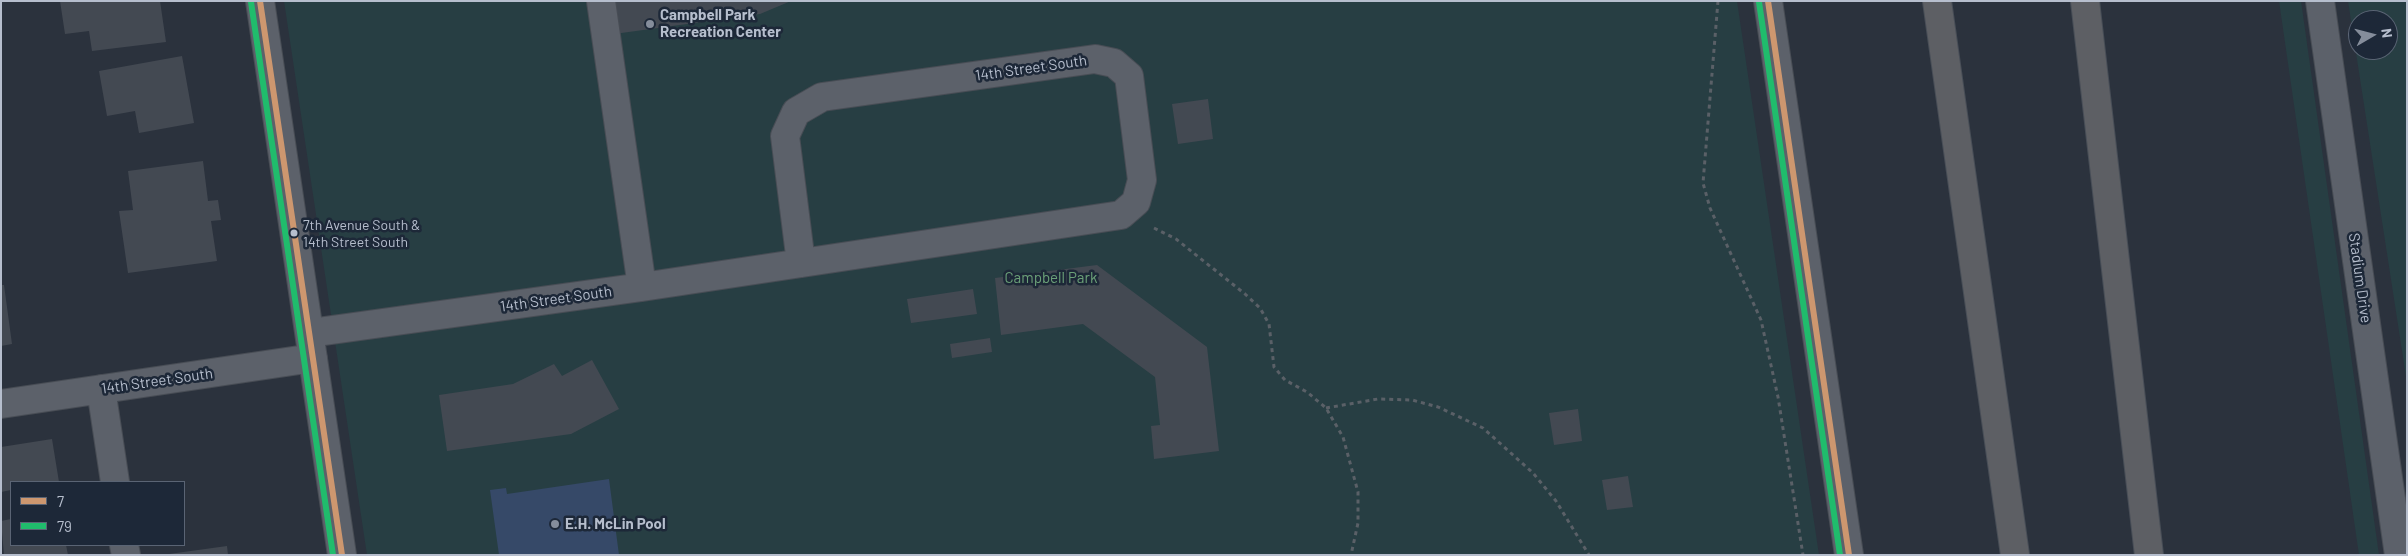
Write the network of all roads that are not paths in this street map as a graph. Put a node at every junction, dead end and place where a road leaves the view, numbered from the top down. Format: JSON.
{"nodes":[{"id":1,"x":260,"y":1,"type":"edge"},
{"id":2,"x":601,"y":1,"type":"edge"},
{"id":3,"x":1768,"y":1,"type":"edge"},
{"id":4,"x":1937,"y":1,"type":"edge"},
{"id":5,"x":2080,"y":1,"type":"edge"},
{"id":6,"x":2085,"y":1,"type":"edge"},
{"id":7,"x":2320,"y":1,"type":"edge"},
{"id":8,"x":2094,"y":94,"type":"junction"},
{"id":9,"x":801,"y":263,"type":"junction"},
{"id":10,"x":642,"y":287,"type":"junction"},
{"id":11,"x":312,"y":346,"type":"junction"},
{"id":12,"x":101,"y":389,"type":"junction"},
{"id":13,"x":1,"y":404,"type":"edge"},
{"id":14,"x":115,"y":481,"type":"edge"},
{"id":15,"x":342,"y":555,"type":"edge"},
{"id":16,"x":1849,"y":555,"type":"edge"},
{"id":17,"x":2015,"y":555,"type":"edge"},
{"id":18,"x":2149,"y":555,"type":"edge"},
{"id":19,"x":2399,"y":555,"type":"edge"}],
"edges":[{"from":1,"to":11,"type":"street"},
{"from":2,"to":10,"type":"street"},
{"from":3,"to":16,"type":"street"},
{"from":4,"to":17,"type":"highway"},
{"from":5,"to":8,"type":"highway"},
{"from":6,"to":8,"type":"highway"},
{"from":7,"to":19,"type":"street","name":"Stadium Drive"},
{"from":8,"to":18,"type":"highway"},
{"from":9,"to":9,"type":"street","name":"14th Street South"},
{"from":9,"to":10,"type":"street","name":"14th Street South"},
{"from":10,"to":11,"type":"street","name":"14th Street South"},
{"from":11,"to":12,"type":"street","name":"14th Street South"},
{"from":11,"to":15,"type":"street"},
{"from":12,"to":13,"type":"street","name":"14th Street South"},
{"from":12,"to":14,"type":"street"}]}
